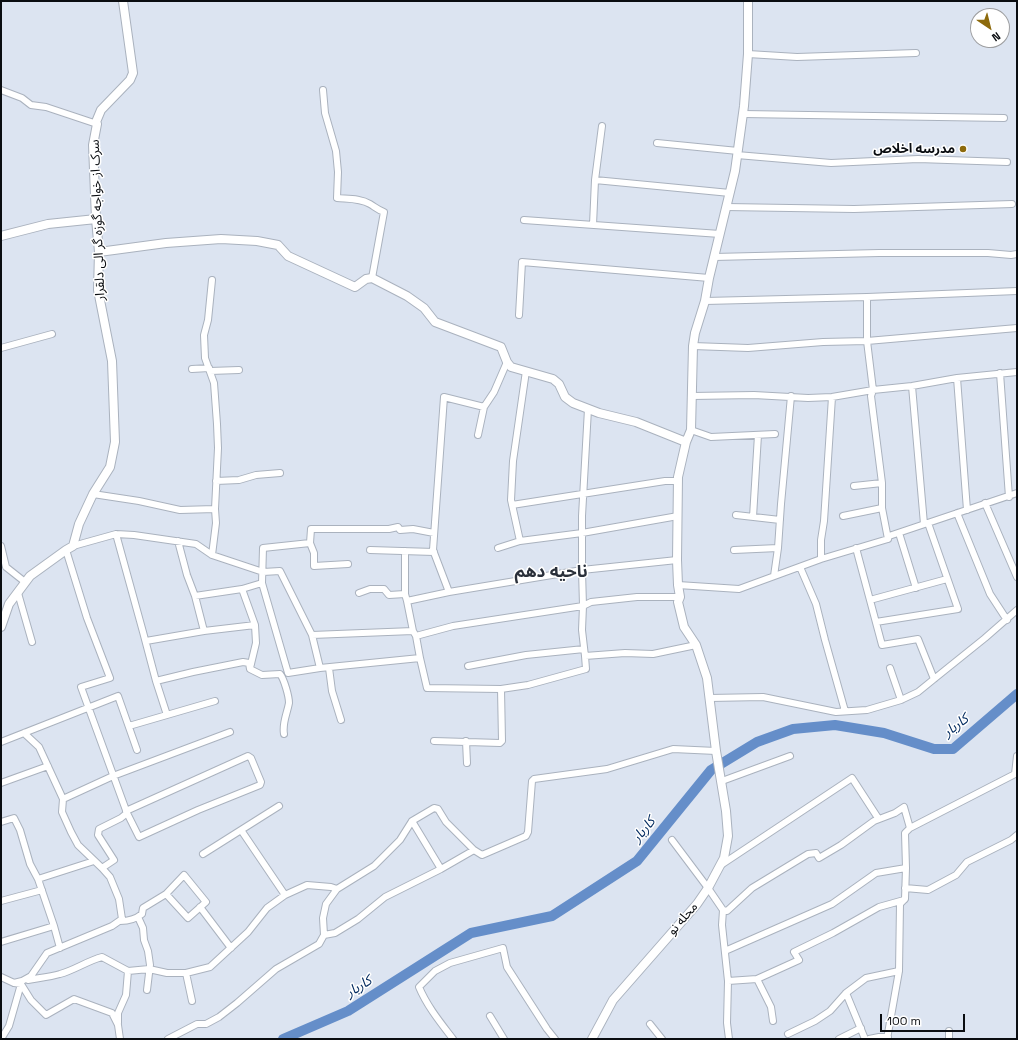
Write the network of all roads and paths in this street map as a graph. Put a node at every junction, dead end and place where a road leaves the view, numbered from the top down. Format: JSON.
{"nodes":[{"id":1,"x":123,"y":1,"type":"edge"},
{"id":2,"x":748,"y":1,"type":"edge"},
{"id":3,"x":916,"y":53,"type":"dead end"},
{"id":4,"x":748,"y":54,"type":"junction"},
{"id":5,"x":1,"y":90,"type":"edge"},
{"id":6,"x":323,"y":90,"type":"dead end"},
{"id":7,"x":743,"y":114,"type":"junction"},
{"id":8,"x":1004,"y":118,"type":"dead end"},
{"id":9,"x":97,"y":124,"type":"junction"},
{"id":10,"x":602,"y":126,"type":"dead end"},
{"id":11,"x":657,"y":143,"type":"dead end"},
{"id":12,"x":738,"y":153,"type":"junction"},
{"id":13,"x":1006,"y":162,"type":"dead end"},
{"id":14,"x":595,"y":180,"type":"junction"},
{"id":15,"x":730,"y":193,"type":"junction"},
{"id":16,"x":1012,"y":204,"type":"dead end"},
{"id":17,"x":726,"y":207,"type":"junction"},
{"id":18,"x":96,"y":219,"type":"junction"},
{"id":19,"x":524,"y":220,"type":"dead end"},
{"id":20,"x":593,"y":224,"type":"junction"},
{"id":21,"x":720,"y":234,"type":"junction"},
{"id":22,"x":1,"y":236,"type":"edge"},
{"id":23,"x":99,"y":252,"type":"junction"},
{"id":24,"x":1017,"y":254,"type":"edge"},
{"id":25,"x":714,"y":257,"type":"junction"},
{"id":26,"x":372,"y":278,"type":"junction"},
{"id":27,"x":709,"y":278,"type":"junction"},
{"id":28,"x":212,"y":280,"type":"dead end"},
{"id":29,"x":1017,"y":291,"type":"edge"},
{"id":30,"x":868,"y":297,"type":"junction"},
{"id":31,"x":705,"y":301,"type":"junction"},
{"id":32,"x":519,"y":315,"type":"dead end"},
{"id":33,"x":1017,"y":328,"type":"edge"},
{"id":34,"x":52,"y":334,"type":"dead end"},
{"id":35,"x":867,"y":341,"type":"junction"},
{"id":36,"x":693,"y":346,"type":"junction"},
{"id":37,"x":1,"y":348,"type":"edge"},
{"id":38,"x":507,"y":362,"type":"junction"},
{"id":39,"x":192,"y":369,"type":"dead end"},
{"id":40,"x":209,"y":369,"type":"junction"},
{"id":41,"x":239,"y":370,"type":"dead end"},
{"id":42,"x":526,"y":371,"type":"junction"},
{"id":43,"x":1017,"y":372,"type":"edge"},
{"id":44,"x":1000,"y":374,"type":"junction"},
{"id":45,"x":957,"y":378,"type":"junction"},
{"id":46,"x":912,"y":386,"type":"junction"},
{"id":47,"x":872,"y":390,"type":"junction"},
{"id":48,"x":692,"y":396,"type":"junction"},
{"id":49,"x":791,"y":396,"type":"junction"},
{"id":50,"x":832,"y":397,"type":"junction"},
{"id":51,"x":484,"y":407,"type":"junction"},
{"id":52,"x":588,"y":409,"type":"junction"},
{"id":53,"x":691,"y":430,"type":"junction"},
{"id":54,"x":775,"y":434,"type":"dead end"},
{"id":55,"x":478,"y":435,"type":"dead end"},
{"id":56,"x":758,"y":435,"type":"junction"},
{"id":57,"x":686,"y":442,"type":"junction"},
{"id":58,"x":280,"y":473,"type":"dead end"},
{"id":59,"x":216,"y":481,"type":"junction"},
{"id":60,"x":678,"y":481,"type":"junction"},
{"id":61,"x":882,"y":483,"type":"junction"},
{"id":62,"x":854,"y":486,"type":"dead end"},
{"id":63,"x":1017,"y":493,"type":"edge"},
{"id":64,"x":93,"y":494,"type":"junction"},
{"id":65,"x":584,"y":494,"type":"junction"},
{"id":66,"x":1009,"y":497,"type":"junction"},
{"id":67,"x":985,"y":503,"type":"junction"},
{"id":68,"x":512,"y":505,"type":"junction"},
{"id":69,"x":882,"y":508,"type":"junction"},
{"id":70,"x":214,"y":509,"type":"junction"},
{"id":71,"x":967,"y":510,"type":"junction"},
{"id":72,"x":956,"y":513,"type":"junction"},
{"id":73,"x":736,"y":515,"type":"dead end"},
{"id":74,"x":678,"y":516,"type":"junction"},
{"id":75,"x":843,"y":516,"type":"dead end"},
{"id":76,"x":753,"y":517,"type":"junction"},
{"id":77,"x":780,"y":520,"type":"junction"},
{"id":78,"x":926,"y":523,"type":"junction"},
{"id":79,"x":434,"y":533,"type":"junction"},
{"id":80,"x":582,"y":533,"type":"junction"},
{"id":81,"x":899,"y":533,"type":"junction"},
{"id":82,"x":116,"y":534,"type":"junction"},
{"id":83,"x":888,"y":539,"type":"junction"},
{"id":84,"x":178,"y":541,"type":"junction"},
{"id":85,"x":520,"y":541,"type":"junction"},
{"id":86,"x":310,"y":543,"type":"junction"},
{"id":87,"x":1,"y":546,"type":"edge"},
{"id":88,"x":69,"y":548,"type":"junction"},
{"id":89,"x":498,"y":548,"type":"dead end"},
{"id":90,"x":778,"y":548,"type":"junction"},
{"id":91,"x":856,"y":548,"type":"junction"},
{"id":92,"x":370,"y":550,"type":"dead end"},
{"id":93,"x":405,"y":550,"type":"junction"},
{"id":94,"x":734,"y":550,"type":"dead end"},
{"id":95,"x":434,"y":552,"type":"junction"},
{"id":96,"x":212,"y":555,"type":"junction"},
{"id":97,"x":821,"y":559,"type":"junction"},
{"id":98,"x":677,"y":560,"type":"junction"},
{"id":99,"x":348,"y":564,"type":"dead end"},
{"id":100,"x":800,"y":567,"type":"junction"},
{"id":101,"x":582,"y":570,"type":"junction"},
{"id":102,"x":263,"y":572,"type":"junction"},
{"id":103,"x":774,"y":576,"type":"junction"},
{"id":104,"x":1017,"y":577,"type":"edge"},
{"id":105,"x":947,"y":579,"type":"junction"},
{"id":106,"x":25,"y":582,"type":"junction"},
{"id":107,"x":262,"y":583,"type":"junction"},
{"id":108,"x":678,"y":585,"type":"junction"},
{"id":109,"x":916,"y":588,"type":"junction"},
{"id":110,"x":242,"y":589,"type":"junction"},
{"id":111,"x":449,"y":592,"type":"junction"},
{"id":112,"x":18,"y":593,"type":"junction"},
{"id":113,"x":359,"y":593,"type":"dead end"},
{"id":114,"x":195,"y":596,"type":"junction"},
{"id":115,"x":406,"y":597,"type":"junction"},
{"id":116,"x":680,"y":597,"type":"junction"},
{"id":117,"x":870,"y":600,"type":"junction"},
{"id":118,"x":583,"y":606,"type":"junction"},
{"id":119,"x":1017,"y":610,"type":"edge"},
{"id":120,"x":1007,"y":620,"type":"junction"},
{"id":121,"x":876,"y":622,"type":"junction"},
{"id":122,"x":255,"y":625,"type":"junction"},
{"id":123,"x":1,"y":627,"type":"edge"},
{"id":124,"x":204,"y":632,"type":"junction"},
{"id":125,"x":414,"y":633,"type":"junction"},
{"id":126,"x":312,"y":635,"type":"junction"},
{"id":127,"x":146,"y":641,"type":"junction"},
{"id":128,"x":32,"y":642,"type":"dead end"},
{"id":129,"x":696,"y":645,"type":"junction"},
{"id":130,"x":584,"y":648,"type":"junction"},
{"id":131,"x":585,"y":656,"type":"junction"},
{"id":132,"x":420,"y":658,"type":"junction"},
{"id":133,"x":468,"y":666,"type":"dead end"},
{"id":134,"x":320,"y":668,"type":"junction"},
{"id":135,"x":329,"y":668,"type":"junction"},
{"id":136,"x":890,"y":668,"type":"dead end"},
{"id":137,"x":250,"y":669,"type":"junction"},
{"id":138,"x":934,"y":679,"type":"junction"},
{"id":139,"x":156,"y":682,"type":"junction"},
{"id":140,"x":500,"y":689,"type":"junction"},
{"id":141,"x":709,"y":698,"type":"junction"},
{"id":142,"x":901,"y":700,"type":"junction"},
{"id":143,"x":215,"y":701,"type":"dead end"},
{"id":144,"x":88,"y":707,"type":"junction"},
{"id":145,"x":845,"y":711,"type":"junction"},
{"id":146,"x":167,"y":715,"type":"junction"},
{"id":147,"x":341,"y":720,"type":"dead end"},
{"id":148,"x":129,"y":726,"type":"junction"},
{"id":149,"x":230,"y":732,"type":"dead end"},
{"id":150,"x":24,"y":734,"type":"junction"},
{"id":151,"x":284,"y":734,"type":"dead end"},
{"id":152,"x":434,"y":741,"type":"dead end"},
{"id":153,"x":466,"y":741,"type":"junction"},
{"id":154,"x":1,"y":742,"type":"edge"},
{"id":155,"x":137,"y":750,"type":"dead end"},
{"id":156,"x":716,"y":752,"type":"junction"},
{"id":157,"x":790,"y":756,"type":"dead end"},
{"id":158,"x":1017,"y":756,"type":"edge"},
{"id":159,"x":467,"y":763,"type":"dead end"},
{"id":160,"x":48,"y":766,"type":"junction"},
{"id":161,"x":112,"y":776,"type":"junction"},
{"id":162,"x":722,"y":781,"type":"junction"},
{"id":163,"x":1,"y":783,"type":"edge"},
{"id":164,"x":63,"y":799,"type":"junction"},
{"id":165,"x":279,"y":806,"type":"dead end"},
{"id":166,"x":126,"y":812,"type":"junction"},
{"id":167,"x":878,"y":818,"type":"junction"},
{"id":168,"x":412,"y":821,"type":"junction"},
{"id":169,"x":1,"y":822,"type":"edge"},
{"id":170,"x":910,"y":828,"type":"junction"},
{"id":171,"x":241,"y":830,"type":"junction"},
{"id":172,"x":1017,"y":835,"type":"edge"},
{"id":173,"x":672,"y":840,"type":"dead end"},
{"id":174,"x":474,"y":850,"type":"junction"},
{"id":175,"x":203,"y":854,"type":"dead end"},
{"id":176,"x":94,"y":861,"type":"junction"},
{"id":177,"x":720,"y":865,"type":"junction"},
{"id":178,"x":102,"y":868,"type":"junction"},
{"id":179,"x":906,"y":868,"type":"junction"},
{"id":180,"x":441,"y":869,"type":"junction"},
{"id":181,"x":38,"y":879,"type":"junction"},
{"id":182,"x":708,"y":888,"type":"junction"},
{"id":183,"x":905,"y":888,"type":"junction"},
{"id":184,"x":42,"y":890,"type":"junction"},
{"id":185,"x":337,"y":890,"type":"junction"},
{"id":186,"x":166,"y":894,"type":"junction"},
{"id":187,"x":285,"y":894,"type":"junction"},
{"id":188,"x":905,"y":899,"type":"junction"},
{"id":189,"x":1,"y":901,"type":"edge"},
{"id":190,"x":200,"y":907,"type":"junction"},
{"id":191,"x":723,"y":910,"type":"junction"},
{"id":192,"x":138,"y":917,"type":"junction"},
{"id":193,"x":120,"y":921,"type":"junction"},
{"id":194,"x":54,"y":926,"type":"junction"},
{"id":195,"x":324,"y":935,"type":"junction"},
{"id":196,"x":1,"y":942,"type":"edge"},
{"id":197,"x":60,"y":948,"type":"junction"},
{"id":198,"x":231,"y":948,"type":"junction"},
{"id":199,"x":725,"y":951,"type":"junction"},
{"id":200,"x":149,"y":969,"type":"junction"},
{"id":201,"x":128,"y":971,"type":"junction"},
{"id":202,"x":899,"y":971,"type":"junction"},
{"id":203,"x":186,"y":973,"type":"junction"},
{"id":204,"x":1,"y":977,"type":"edge"},
{"id":205,"x":757,"y":979,"type":"junction"},
{"id":206,"x":728,"y":981,"type":"junction"},
{"id":207,"x":19,"y":983,"type":"junction"},
{"id":208,"x":147,"y":990,"type":"dead end"},
{"id":209,"x":846,"y":993,"type":"junction"},
{"id":210,"x":192,"y":1002,"type":"dead end"},
{"id":211,"x":490,"y":1016,"type":"dead end"},
{"id":212,"x":773,"y":1021,"type":"dead end"},
{"id":213,"x":650,"y":1024,"type":"dead end"},
{"id":214,"x":118,"y":1025,"type":"junction"},
{"id":215,"x":861,"y":1028,"type":"junction"},
{"id":216,"x":949,"y":1031,"type":"dead end"},
{"id":217,"x":788,"y":1034,"type":"dead end"},
{"id":218,"x":120,"y":1037,"type":"edge"},
{"id":219,"x":888,"y":1038,"type":"edge"},
{"id":220,"x":1,"y":1039,"type":"edge"},
{"id":221,"x":168,"y":1039,"type":"edge"},
{"id":222,"x":453,"y":1039,"type":"edge"},
{"id":223,"x":504,"y":1039,"type":"edge"},
{"id":224,"x":556,"y":1039,"type":"edge"},
{"id":225,"x":592,"y":1039,"type":"edge"},
{"id":226,"x":662,"y":1039,"type":"edge"},
{"id":227,"x":729,"y":1039,"type":"edge"},
{"id":228,"x":839,"y":1039,"type":"edge"},
{"id":229,"x":865,"y":1039,"type":"edge"},
{"id":230,"x":869,"y":1039,"type":"edge"},
{"id":231,"x":948,"y":1039,"type":"edge"}],
"edges":[{"from":1,"to":9,"type":"street","name":"سرک از خواجه گوزه گر الی دلقرار"},
{"from":2,"to":4,"type":"street"},
{"from":3,"to":4,"type":"street"},
{"from":4,"to":7,"type":"street"},
{"from":5,"to":9,"type":"street"},
{"from":6,"to":26,"type":"street"},
{"from":7,"to":8,"type":"street"},
{"from":7,"to":12,"type":"street"},
{"from":9,"to":18,"type":"street","name":"سرک از خواجه گوزه گر الی دلقرار"},
{"from":10,"to":14,"type":"street"},
{"from":11,"to":12,"type":"street"},
{"from":12,"to":13,"type":"street"},
{"from":12,"to":15,"type":"street"},
{"from":14,"to":15,"type":"street"},
{"from":14,"to":20,"type":"street"},
{"from":15,"to":17,"type":"street"},
{"from":16,"to":17,"type":"street"},
{"from":17,"to":21,"type":"street"},
{"from":18,"to":22,"type":"street"},
{"from":18,"to":23,"type":"street","name":"سرک از خواجه گوزه گر الی دلقرار"},
{"from":19,"to":20,"type":"street"},
{"from":20,"to":21,"type":"street"},
{"from":21,"to":25,"type":"street"},
{"from":23,"to":26,"type":"street"},
{"from":23,"to":64,"type":"street","name":"سرک از خواجه گوزه گر الی دلقرار"},
{"from":24,"to":25,"type":"street"},
{"from":25,"to":27,"type":"street"},
{"from":26,"to":38,"type":"street"},
{"from":27,"to":31,"type":"street"},
{"from":27,"to":32,"type":"street"},
{"from":28,"to":40,"type":"street"},
{"from":29,"to":30,"type":"street"},
{"from":30,"to":31,"type":"street"},
{"from":30,"to":35,"type":"street"},
{"from":31,"to":36,"type":"street"},
{"from":33,"to":35,"type":"street"},
{"from":34,"to":37,"type":"street"},
{"from":35,"to":36,"type":"street"},
{"from":35,"to":47,"type":"street"},
{"from":36,"to":48,"type":"street"},
{"from":38,"to":42,"type":"street"},
{"from":38,"to":51,"type":"street"},
{"from":39,"to":40,"type":"street"},
{"from":40,"to":41,"type":"street"},
{"from":40,"to":59,"type":"street"},
{"from":42,"to":52,"type":"street"},
{"from":42,"to":68,"type":"street"},
{"from":43,"to":44,"type":"street"},
{"from":44,"to":45,"type":"street"},
{"from":44,"to":66,"type":"street"},
{"from":45,"to":46,"type":"street"},
{"from":45,"to":71,"type":"street"},
{"from":46,"to":47,"type":"street"},
{"from":46,"to":78,"type":"street"},
{"from":47,"to":50,"type":"street"},
{"from":47,"to":61,"type":"street"},
{"from":48,"to":49,"type":"street"},
{"from":48,"to":53,"type":"street"},
{"from":49,"to":50,"type":"street"},
{"from":49,"to":77,"type":"street"},
{"from":50,"to":97,"type":"street"},
{"from":51,"to":55,"type":"street"},
{"from":51,"to":79,"type":"street"},
{"from":52,"to":57,"type":"street"},
{"from":52,"to":65,"type":"street"},
{"from":53,"to":56,"type":"street"},
{"from":53,"to":57,"type":"street","name":"محله نو"},
{"from":54,"to":56,"type":"street"},
{"from":56,"to":76,"type":"street"},
{"from":57,"to":60,"type":"street","name":"محله نو"},
{"from":58,"to":59,"type":"street"},
{"from":59,"to":70,"type":"street"},
{"from":60,"to":65,"type":"street"},
{"from":60,"to":74,"type":"street","name":"محله نو"},
{"from":61,"to":62,"type":"street"},
{"from":61,"to":69,"type":"street"},
{"from":63,"to":66,"type":"street"},
{"from":64,"to":70,"type":"street"},
{"from":64,"to":88,"type":"street","name":"سرک از خواجه گوزه گر الی دلقرار"},
{"from":65,"to":68,"type":"street"},
{"from":65,"to":80,"type":"street"},
{"from":66,"to":67,"type":"street"},
{"from":67,"to":71,"type":"street"},
{"from":67,"to":104,"type":"street"},
{"from":68,"to":85,"type":"street"},
{"from":69,"to":75,"type":"street"},
{"from":69,"to":83,"type":"street"},
{"from":70,"to":96,"type":"street"},
{"from":71,"to":72,"type":"street"},
{"from":72,"to":78,"type":"street"},
{"from":72,"to":120,"type":"street"},
{"from":73,"to":76,"type":"street"},
{"from":74,"to":80,"type":"street"},
{"from":74,"to":98,"type":"street","name":"محله نو"},
{"from":76,"to":77,"type":"street"},
{"from":77,"to":90,"type":"street"},
{"from":78,"to":81,"type":"street"},
{"from":78,"to":105,"type":"street"},
{"from":79,"to":86,"type":"street"},
{"from":79,"to":95,"type":"street"},
{"from":80,"to":85,"type":"street"},
{"from":80,"to":101,"type":"street"},
{"from":81,"to":83,"type":"street"},
{"from":81,"to":109,"type":"street"},
{"from":82,"to":84,"type":"street"},
{"from":82,"to":88,"type":"street"},
{"from":82,"to":127,"type":"street"},
{"from":83,"to":91,"type":"street"},
{"from":84,"to":96,"type":"street"},
{"from":84,"to":114,"type":"street"},
{"from":85,"to":89,"type":"street"},
{"from":86,"to":99,"type":"street"},
{"from":86,"to":102,"type":"street"},
{"from":87,"to":106,"type":"street"},
{"from":88,"to":106,"type":"street"},
{"from":88,"to":144,"type":"street"},
{"from":90,"to":94,"type":"street"},
{"from":90,"to":103,"type":"street"},
{"from":91,"to":97,"type":"street"},
{"from":91,"to":117,"type":"street"},
{"from":92,"to":93,"type":"street"},
{"from":93,"to":95,"type":"street"},
{"from":93,"to":115,"type":"street"},
{"from":95,"to":111,"type":"street"},
{"from":96,"to":102,"type":"street"},
{"from":97,"to":100,"type":"street"},
{"from":98,"to":101,"type":"street"},
{"from":98,"to":108,"type":"street","name":"محله نو"},
{"from":100,"to":103,"type":"street"},
{"from":100,"to":145,"type":"street"},
{"from":101,"to":111,"type":"street"},
{"from":101,"to":118,"type":"street"},
{"from":102,"to":107,"type":"street"},
{"from":102,"to":126,"type":"street"},
{"from":103,"to":108,"type":"street"},
{"from":105,"to":109,"type":"street"},
{"from":105,"to":121,"type":"street"},
{"from":106,"to":112,"type":"street"},
{"from":107,"to":110,"type":"street"},
{"from":107,"to":134,"type":"street"},
{"from":108,"to":116,"type":"street","name":"محله نو"},
{"from":109,"to":117,"type":"street"},
{"from":110,"to":114,"type":"street"},
{"from":110,"to":122,"type":"street"},
{"from":111,"to":115,"type":"street"},
{"from":112,"to":123,"type":"street"},
{"from":112,"to":128,"type":"street"},
{"from":113,"to":115,"type":"street"},
{"from":114,"to":124,"type":"street"},
{"from":115,"to":125,"type":"street"},
{"from":116,"to":118,"type":"street"},
{"from":116,"to":129,"type":"street","name":"محله نو"},
{"from":117,"to":121,"type":"street"},
{"from":118,"to":125,"type":"street"},
{"from":118,"to":130,"type":"street"},
{"from":119,"to":120,"type":"street"},
{"from":120,"to":138,"type":"street"},
{"from":121,"to":138,"type":"street"},
{"from":122,"to":124,"type":"street"},
{"from":122,"to":137,"type":"street"},
{"from":124,"to":127,"type":"street"},
{"from":125,"to":126,"type":"street"},
{"from":125,"to":132,"type":"street"},
{"from":126,"to":134,"type":"street"},
{"from":127,"to":139,"type":"street"},
{"from":129,"to":131,"type":"street"},
{"from":129,"to":141,"type":"street","name":"محله نو"},
{"from":130,"to":131,"type":"street"},
{"from":130,"to":133,"type":"street"},
{"from":131,"to":140,"type":"street"},
{"from":132,"to":135,"type":"street"},
{"from":132,"to":140,"type":"street"},
{"from":134,"to":135,"type":"street"},
{"from":135,"to":147,"type":"street"},
{"from":136,"to":142,"type":"street"},
{"from":137,"to":139,"type":"street"},
{"from":137,"to":151,"type":"street"},
{"from":138,"to":142,"type":"street"},
{"from":139,"to":146,"type":"street"},
{"from":140,"to":153,"type":"street"},
{"from":141,"to":145,"type":"street"},
{"from":141,"to":156,"type":"street","name":"محله نو"},
{"from":142,"to":145,"type":"street"},
{"from":143,"to":146,"type":"street"},
{"from":144,"to":148,"type":"street"},
{"from":144,"to":150,"type":"street"},
{"from":144,"to":161,"type":"street"},
{"from":146,"to":148,"type":"street"},
{"from":148,"to":155,"type":"street"},
{"from":149,"to":161,"type":"street"},
{"from":150,"to":154,"type":"street"},
{"from":150,"to":160,"type":"street"},
{"from":152,"to":153,"type":"street"},
{"from":153,"to":159,"type":"street"},
{"from":156,"to":162,"type":"street","name":"محله نو"},
{"from":156,"to":174,"type":"street"},
{"from":157,"to":162,"type":"street"},
{"from":158,"to":170,"type":"street"},
{"from":160,"to":163,"type":"street"},
{"from":160,"to":164,"type":"street"},
{"from":161,"to":164,"type":"street"},
{"from":161,"to":166,"type":"street"},
{"from":162,"to":177,"type":"street","name":"محله نو"},
{"from":164,"to":176,"type":"street"},
{"from":165,"to":171,"type":"street"},
{"from":166,"to":166,"type":"street"},
{"from":166,"to":178,"type":"street"},
{"from":167,"to":170,"type":"street"},
{"from":167,"to":177,"type":"street"},
{"from":167,"to":191,"type":"street"},
{"from":168,"to":174,"type":"street"},
{"from":168,"to":180,"type":"street"},
{"from":168,"to":185,"type":"street"},
{"from":169,"to":181,"type":"street"},
{"from":170,"to":179,"type":"street"},
{"from":171,"to":175,"type":"street"},
{"from":171,"to":187,"type":"street"},
{"from":172,"to":183,"type":"street"},
{"from":173,"to":182,"type":"street"},
{"from":174,"to":180,"type":"street"},
{"from":176,"to":178,"type":"street"},
{"from":176,"to":181,"type":"street"},
{"from":177,"to":182,"type":"street","name":"محله نو"},
{"from":178,"to":193,"type":"street"},
{"from":179,"to":183,"type":"street"},
{"from":179,"to":199,"type":"street"},
{"from":180,"to":195,"type":"street"},
{"from":181,"to":184,"type":"street"},
{"from":182,"to":191,"type":"street"},
{"from":182,"to":225,"type":"street","name":"محله نو"},
{"from":183,"to":188,"type":"street"},
{"from":184,"to":189,"type":"street"},
{"from":184,"to":194,"type":"street"},
{"from":185,"to":187,"type":"street"},
{"from":185,"to":195,"type":"street"},
{"from":186,"to":190,"type":"street"},
{"from":186,"to":190,"type":"street"},
{"from":186,"to":192,"type":"street"},
{"from":187,"to":198,"type":"street"},
{"from":188,"to":202,"type":"street"},
{"from":188,"to":205,"type":"street"},
{"from":190,"to":198,"type":"street"},
{"from":191,"to":199,"type":"street"},
{"from":192,"to":193,"type":"street"},
{"from":192,"to":200,"type":"street"},
{"from":193,"to":197,"type":"street"},
{"from":194,"to":196,"type":"street"},
{"from":194,"to":197,"type":"street"},
{"from":195,"to":221,"type":"street"},
{"from":197,"to":207,"type":"street"},
{"from":198,"to":203,"type":"street"},
{"from":199,"to":206,"type":"street"},
{"from":200,"to":201,"type":"street"},
{"from":200,"to":203,"type":"street"},
{"from":200,"to":208,"type":"street"},
{"from":201,"to":207,"type":"street"},
{"from":201,"to":214,"type":"street"},
{"from":202,"to":209,"type":"street"},
{"from":202,"to":219,"type":"street"},
{"from":203,"to":210,"type":"street"},
{"from":204,"to":207,"type":"street"},
{"from":205,"to":206,"type":"street"},
{"from":205,"to":212,"type":"street"},
{"from":206,"to":227,"type":"street"},
{"from":207,"to":214,"type":"street"},
{"from":207,"to":220,"type":"street"},
{"from":209,"to":215,"type":"street"},
{"from":209,"to":217,"type":"street"},
{"from":211,"to":223,"type":"street"},
{"from":213,"to":226,"type":"street"},
{"from":214,"to":218,"type":"street"},
{"from":215,"to":228,"type":"street"},
{"from":215,"to":229,"type":"street"},
{"from":216,"to":231,"type":"street"},
{"from":219,"to":230,"type":"street"},
{"from":222,"to":224,"type":"street"}]}
